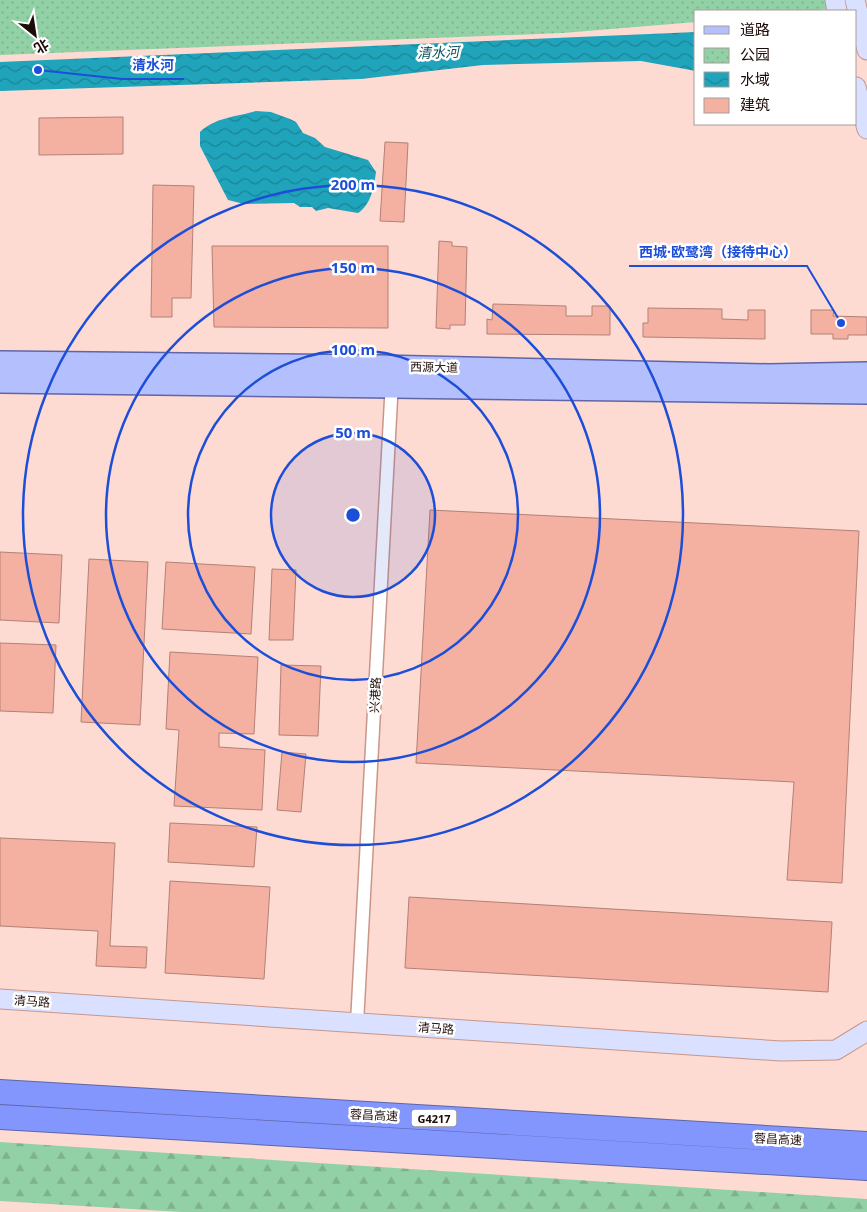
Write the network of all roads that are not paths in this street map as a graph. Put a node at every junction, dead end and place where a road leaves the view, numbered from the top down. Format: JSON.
{"nodes":[{"id":1,"x":855,"y":0,"type":"edge"},
{"id":2,"x":867,"y":50,"type":"edge"},
{"id":3,"x":858,"y":94,"type":"edge"},
{"id":4,"x":867,"y":130,"type":"edge"},
{"id":5,"x":0,"y":362,"type":"edge"},
{"id":6,"x":867,"y":373,"type":"edge"},
{"id":7,"x":392,"y":376,"type":"junction"},
{"id":8,"x":0,"y":382,"type":"edge"},
{"id":9,"x":867,"y":392,"type":"edge"},
{"id":10,"x":0,"y":999,"type":"edge"},
{"id":11,"x":357,"y":1023,"type":"junction"},
{"id":12,"x":867,"y":1031,"type":"edge"},
{"id":13,"x":0,"y":1092,"type":"edge"},
{"id":14,"x":0,"y":1117,"type":"edge"},
{"id":15,"x":867,"y":1144,"type":"edge"},
{"id":16,"x":867,"y":1168,"type":"edge"}],
"edges":[{"from":1,"to":2,"type":"street"},
{"from":3,"to":4,"type":"street"},
{"from":5,"to":7,"type":"main road","name":"西源大道"},
{"from":6,"to":7,"type":"main road","name":"西源大道"},
{"from":7,"to":8,"type":"main road","name":"西源大道"},
{"from":7,"to":9,"type":"main road","name":"西源大道"},
{"from":7,"to":11,"type":"street","name":"兴港路"},
{"from":10,"to":11,"type":"street","name":"清马路"},
{"from":11,"to":12,"type":"street","name":"清马路"},
{"from":13,"to":15,"type":"highway","name":"蓉昌高速","number":"G4217"},
{"from":14,"to":16,"type":"highway","name":"蓉昌高速","number":"G4217"}]}
